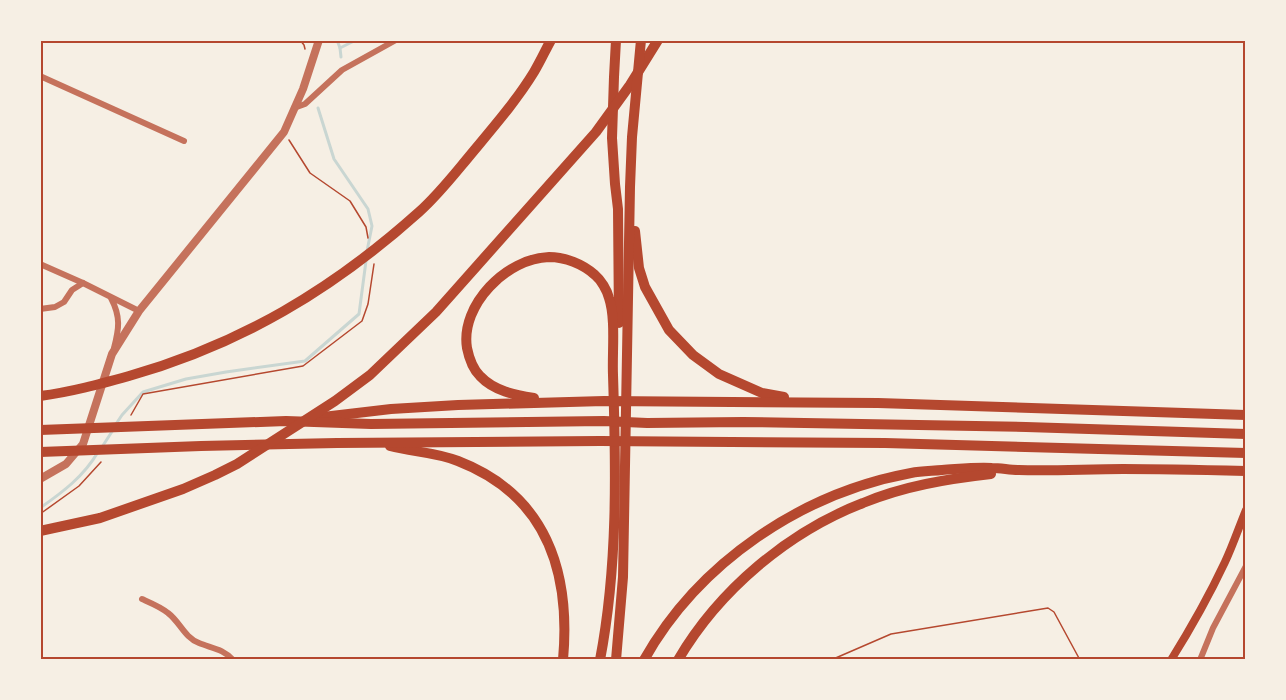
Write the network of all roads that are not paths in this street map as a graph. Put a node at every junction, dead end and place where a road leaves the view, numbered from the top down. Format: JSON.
{"nodes":[{"id":1,"x":319,"y":40,"type":"edge"},
{"id":2,"x":396,"y":40,"type":"edge"},
{"id":3,"x":551,"y":40,"type":"edge"},
{"id":4,"x":616,"y":40,"type":"edge"},
{"id":5,"x":641,"y":40,"type":"edge"},
{"id":6,"x":658,"y":42,"type":"edge"},
{"id":7,"x":40,"y":76,"type":"edge"},
{"id":8,"x":294,"y":108,"type":"junction"},
{"id":9,"x":184,"y":141,"type":"dead end"},
{"id":10,"x":630,"y":187,"type":"junction"},
{"id":11,"x":40,"y":264,"type":"edge"},
{"id":12,"x":83,"y":283,"type":"junction"},
{"id":13,"x":111,"y":297,"type":"junction"},
{"id":14,"x":40,"y":309,"type":"edge"},
{"id":15,"x":139,"y":311,"type":"junction"},
{"id":16,"x":112,"y":354,"type":"junction"},
{"id":17,"x":40,"y":396,"type":"edge"},
{"id":18,"x":599,"y":401,"type":"junction"},
{"id":19,"x":805,"y":402,"type":"junction"},
{"id":20,"x":614,"y":413,"type":"junction"},
{"id":21,"x":1245,"y":415,"type":"edge"},
{"id":22,"x":286,"y":421,"type":"junction"},
{"id":23,"x":40,"y":430,"type":"edge"},
{"id":24,"x":1245,"y":434,"type":"edge"},
{"id":25,"x":378,"y":442,"type":"junction"},
{"id":26,"x":40,"y":452,"type":"edge"},
{"id":27,"x":1243,"y":453,"type":"edge"},
{"id":28,"x":1018,"y":470,"type":"junction"},
{"id":29,"x":1241,"y":471,"type":"edge"},
{"id":30,"x":40,"y":479,"type":"edge"},
{"id":31,"x":1245,"y":510,"type":"edge"},
{"id":32,"x":40,"y":531,"type":"edge"},
{"id":33,"x":1245,"y":566,"type":"edge"},
{"id":34,"x":142,"y":599,"type":"dead end"},
{"id":35,"x":233,"y":660,"type":"edge"},
{"id":36,"x":563,"y":660,"type":"edge"},
{"id":37,"x":600,"y":660,"type":"edge"},
{"id":38,"x":616,"y":660,"type":"edge"},
{"id":39,"x":644,"y":660,"type":"edge"},
{"id":40,"x":678,"y":660,"type":"edge"},
{"id":41,"x":1171,"y":660,"type":"edge"},
{"id":42,"x":1200,"y":660,"type":"edge"}],
"edges":[{"from":1,"to":8,"type":"street"},
{"from":2,"to":8,"type":"street"},
{"from":3,"to":17,"type":"highway"},
{"from":4,"to":20,"type":"highway"},
{"from":5,"to":10,"type":"highway"},
{"from":6,"to":32,"type":"highway"},
{"from":7,"to":9,"type":"street"},
{"from":8,"to":15,"type":"street"},
{"from":10,"to":19,"type":"highway"},
{"from":10,"to":38,"type":"highway"},
{"from":11,"to":12,"type":"street"},
{"from":12,"to":13,"type":"street"},
{"from":12,"to":14,"type":"street"},
{"from":13,"to":15,"type":"street"},
{"from":13,"to":16,"type":"street"},
{"from":15,"to":16,"type":"street"},
{"from":16,"to":30,"type":"street"},
{"from":18,"to":19,"type":"highway"},
{"from":18,"to":20,"type":"highway"},
{"from":18,"to":22,"type":"highway"},
{"from":19,"to":21,"type":"highway"},
{"from":20,"to":37,"type":"highway"},
{"from":22,"to":23,"type":"highway"},
{"from":22,"to":24,"type":"highway"},
{"from":25,"to":26,"type":"highway"},
{"from":25,"to":27,"type":"highway"},
{"from":25,"to":36,"type":"highway"},
{"from":28,"to":29,"type":"highway"},
{"from":28,"to":39,"type":"highway"},
{"from":28,"to":40,"type":"highway"},
{"from":31,"to":41,"type":"main road"},
{"from":33,"to":42,"type":"street"},
{"from":34,"to":35,"type":"street"}]}
